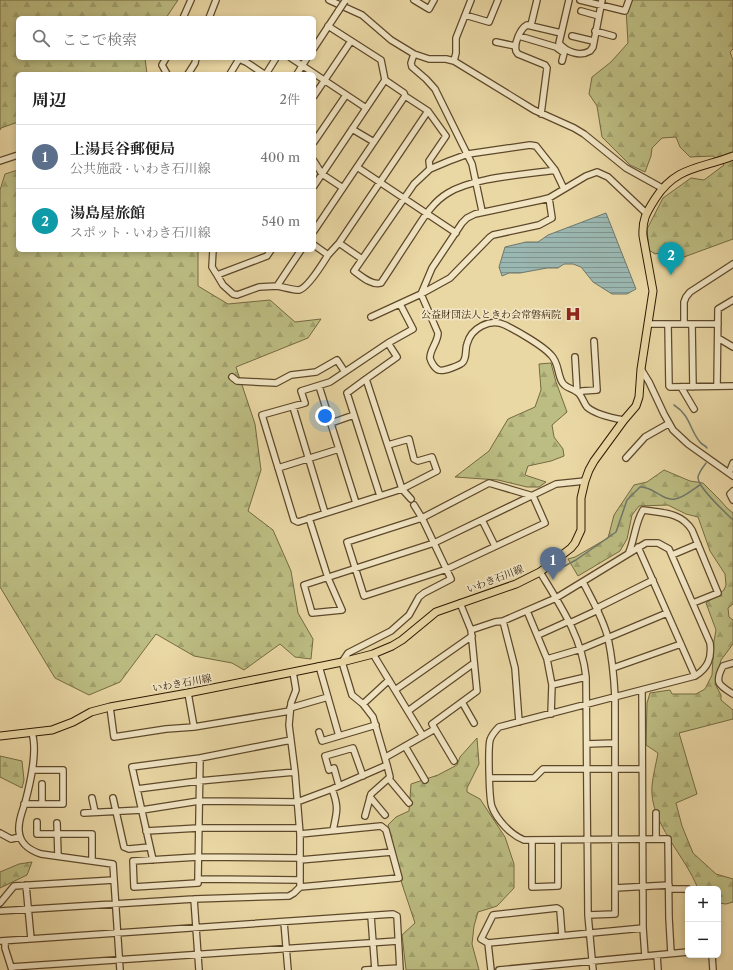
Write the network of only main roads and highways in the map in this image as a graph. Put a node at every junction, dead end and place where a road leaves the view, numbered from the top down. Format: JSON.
{"nodes":[{"id":1,"x":733,"y":156,"type":"edge"},
{"id":2,"x":0,"y":736,"type":"edge"}],
"edges":[{"from":1,"to":2,"type":"main road","name":"いわき石川線"}]}
